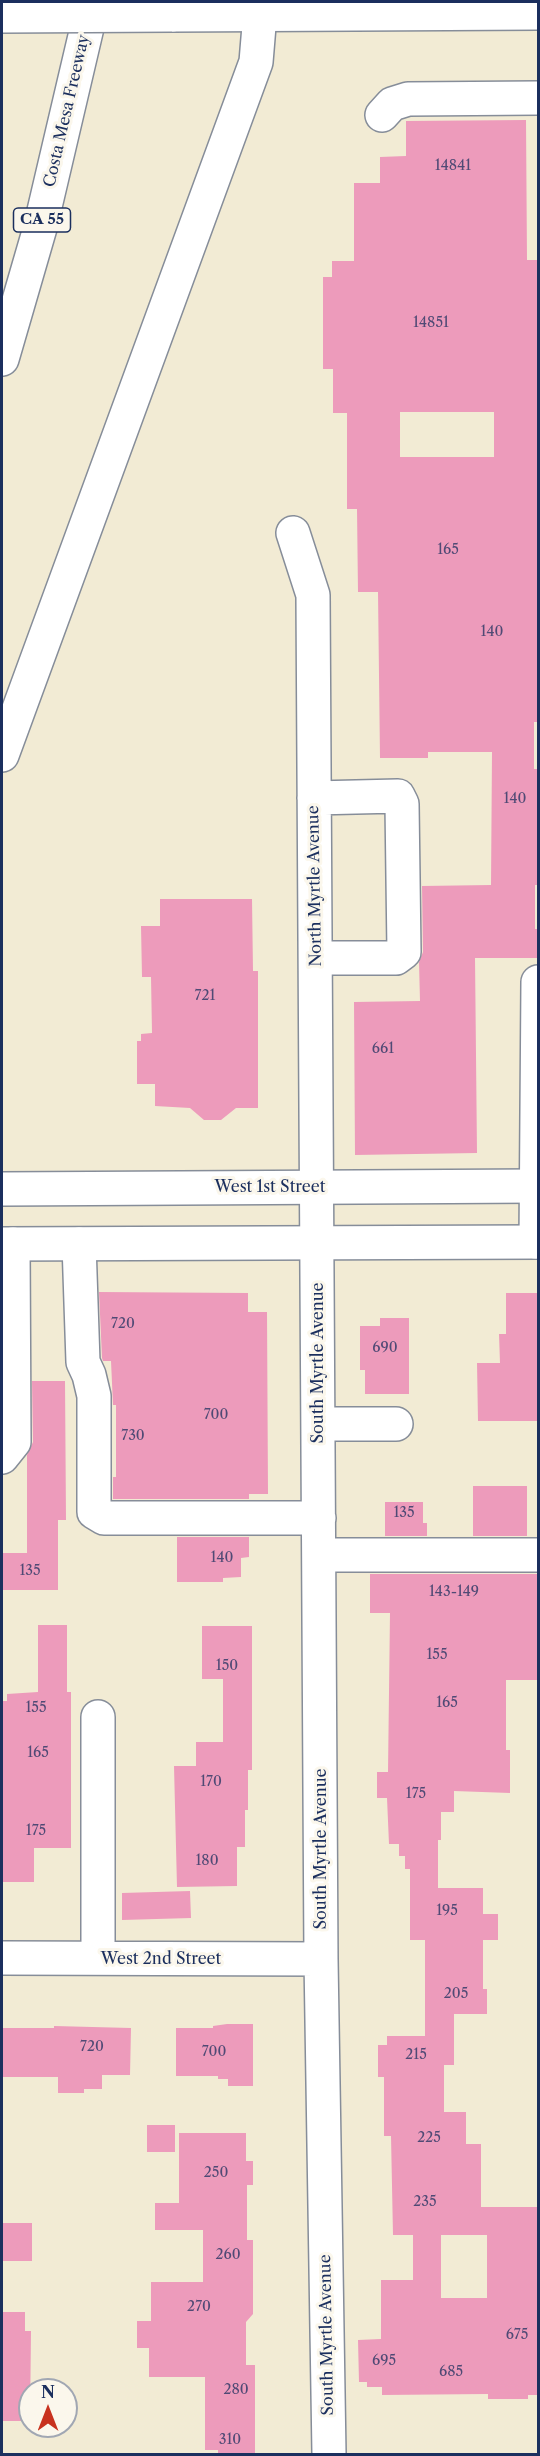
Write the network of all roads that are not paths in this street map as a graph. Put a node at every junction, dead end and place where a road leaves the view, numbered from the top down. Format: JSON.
{"nodes":[{"id":1,"x":93,"y":2,"type":"edge"},
{"id":2,"x":261,"y":8,"type":"edge"},
{"id":3,"x":538,"y":13,"type":"edge"},
{"id":4,"x":2,"y":16,"type":"edge"},
{"id":5,"x":538,"y":98,"type":"edge"},
{"id":6,"x":382,"y":115,"type":"dead end"},
{"id":7,"x":2,"y":359,"type":"edge"},
{"id":8,"x":292,"y":533,"type":"dead end"},
{"id":9,"x":2,"y":755,"type":"edge"},
{"id":10,"x":314,"y":798,"type":"junction"},
{"id":11,"x":316,"y":958,"type":"junction"},
{"id":12,"x":538,"y":982,"type":"edge"},
{"id":13,"x":538,"y":1112,"type":"edge"},
{"id":14,"x":537,"y":1186,"type":"edge"},
{"id":15,"x":317,"y":1187,"type":"junction"},
{"id":16,"x":2,"y":1189,"type":"edge"},
{"id":17,"x":537,"y":1242,"type":"edge"},
{"id":18,"x":318,"y":1243,"type":"junction"},
{"id":19,"x":7,"y":1244,"type":"edge"},
{"id":20,"x":79,"y":1244,"type":"junction"},
{"id":21,"x":319,"y":1424,"type":"junction"},
{"id":22,"x":396,"y":1424,"type":"dead end"},
{"id":23,"x":2,"y":1457,"type":"edge"},
{"id":24,"x":319,"y":1518,"type":"junction"},
{"id":25,"x":319,"y":1555,"type":"junction"},
{"id":26,"x":538,"y":1555,"type":"edge"},
{"id":27,"x":98,"y":1717,"type":"dead end"},
{"id":28,"x":2,"y":1958,"type":"edge"},
{"id":29,"x":98,"y":1958,"type":"junction"},
{"id":30,"x":321,"y":1959,"type":"junction"},
{"id":31,"x":329,"y":2454,"type":"edge"}],
"edges":[{"from":1,"to":7,"type":"main road","name":"Costa Mesa Freeway","number":"CA 55"},
{"from":2,"to":3,"type":"main road"},
{"from":2,"to":4,"type":"main road","bridge":true},
{"from":2,"to":9,"type":"main road"},
{"from":5,"to":6,"type":"main road"},
{"from":8,"to":10,"type":"main road","name":"North Myrtle Avenue"},
{"from":10,"to":11,"type":"main road","name":"North Myrtle Avenue"},
{"from":10,"to":11,"type":"main road"},
{"from":11,"to":15,"type":"main road","name":"North Myrtle Avenue"},
{"from":12,"to":13,"type":"main road"},
{"from":13,"to":14,"type":"main road"},
{"from":14,"to":15,"type":"main road","name":"West 1st Street"},
{"from":14,"to":17,"type":"main road"},
{"from":15,"to":16,"type":"main road","name":"West 1st Street"},
{"from":15,"to":18,"type":"main road","name":"North Myrtle Avenue"},
{"from":17,"to":18,"type":"main road"},
{"from":18,"to":20,"type":"main road"},
{"from":18,"to":21,"type":"main road","name":"South Myrtle Avenue"},
{"from":19,"to":20,"type":"main road"},
{"from":19,"to":23,"type":"main road"},
{"from":20,"to":24,"type":"main road"},
{"from":21,"to":22,"type":"main road"},
{"from":21,"to":24,"type":"main road","name":"South Myrtle Avenue"},
{"from":24,"to":25,"type":"main road","name":"South Myrtle Avenue"},
{"from":25,"to":26,"type":"main road"},
{"from":25,"to":30,"type":"main road","name":"South Myrtle Avenue"},
{"from":27,"to":29,"type":"main road"},
{"from":28,"to":29,"type":"main road","name":"West 2nd Street"},
{"from":29,"to":30,"type":"main road","name":"West 2nd Street"},
{"from":30,"to":31,"type":"main road","name":"South Myrtle Avenue"}]}
